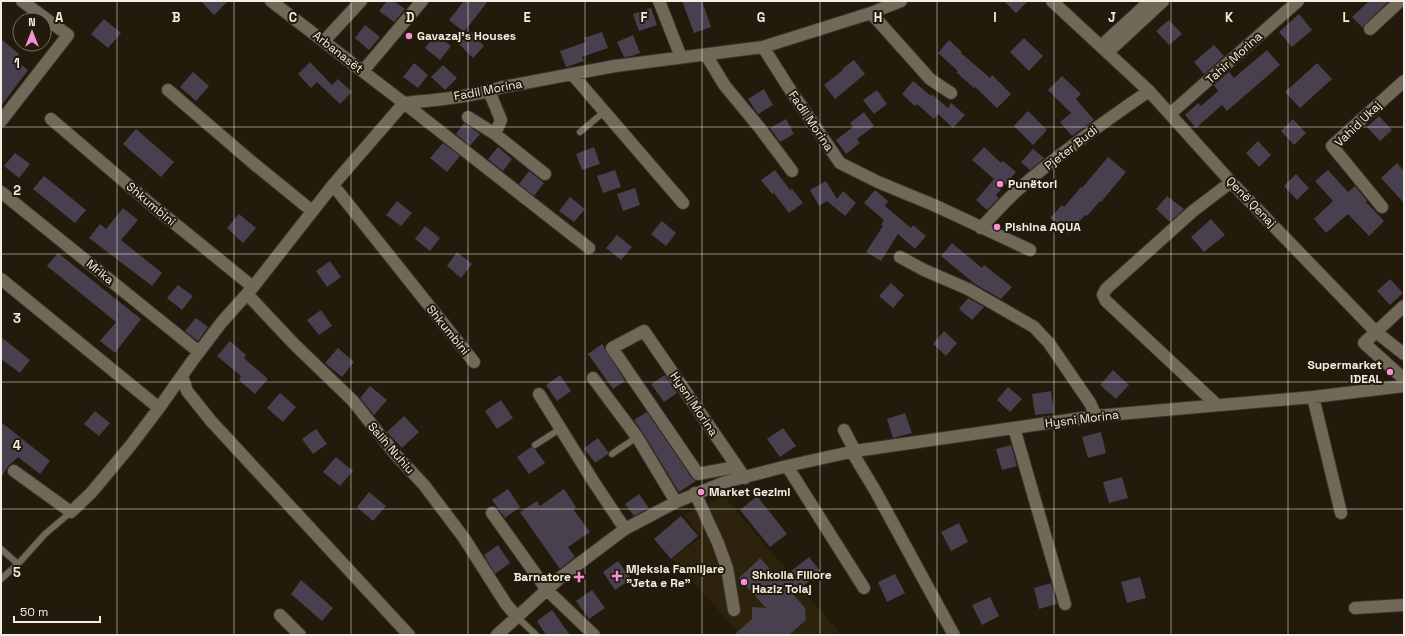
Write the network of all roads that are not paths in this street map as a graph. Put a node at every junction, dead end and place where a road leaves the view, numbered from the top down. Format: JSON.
{"nodes":[{"id":1,"x":22,"y":1,"type":"edge"},
{"id":2,"x":272,"y":1,"type":"edge"},
{"id":3,"x":362,"y":1,"type":"edge"},
{"id":4,"x":422,"y":1,"type":"edge"},
{"id":5,"x":659,"y":1,"type":"edge"},
{"id":6,"x":901,"y":1,"type":"edge"},
{"id":7,"x":1052,"y":1,"type":"edge"},
{"id":8,"x":1150,"y":1,"type":"edge"},
{"id":9,"x":1163,"y":1,"type":"edge"},
{"id":10,"x":1298,"y":1,"type":"edge"},
{"id":11,"x":1400,"y":1,"type":"edge"},
{"id":12,"x":871,"y":13,"type":"junction"},
{"id":13,"x":1370,"y":29,"type":"dead end"},
{"id":14,"x":324,"y":41,"type":"junction"},
{"id":15,"x":763,"y":47,"type":"junction"},
{"id":16,"x":1104,"y":49,"type":"junction"},
{"id":17,"x":706,"y":55,"type":"junction"},
{"id":18,"x":681,"y":57,"type":"junction"},
{"id":19,"x":363,"y":71,"type":"junction"},
{"id":20,"x":572,"y":74,"type":"junction"},
{"id":21,"x":1404,"y":81,"type":"edge"},
{"id":22,"x":168,"y":90,"type":"dead end"},
{"id":23,"x":490,"y":91,"type":"junction"},
{"id":24,"x":1149,"y":91,"type":"junction"},
{"id":25,"x":951,"y":93,"type":"dead end"},
{"id":26,"x":404,"y":103,"type":"junction"},
{"id":27,"x":604,"y":112,"type":"junction"},
{"id":28,"x":1170,"y":114,"type":"junction"},
{"id":29,"x":468,"y":117,"type":"dead end"},
{"id":30,"x":50,"y":119,"type":"dead end"},
{"id":31,"x":1,"y":121,"type":"edge"},
{"id":32,"x":580,"y":132,"type":"dead end"},
{"id":33,"x":495,"y":134,"type":"junction"},
{"id":34,"x":792,"y":171,"type":"dead end"},
{"id":35,"x":545,"y":174,"type":"dead end"},
{"id":36,"x":1231,"y":182,"type":"junction"},
{"id":37,"x":334,"y":185,"type":"junction"},
{"id":38,"x":1,"y":192,"type":"edge"},
{"id":39,"x":683,"y":203,"type":"dead end"},
{"id":40,"x":1382,"y":206,"type":"dead end"},
{"id":41,"x":312,"y":211,"type":"junction"},
{"id":42,"x":981,"y":228,"type":"junction"},
{"id":43,"x":589,"y":248,"type":"dead end"},
{"id":44,"x":1030,"y":250,"type":"dead end"},
{"id":45,"x":900,"y":257,"type":"dead end"},
{"id":46,"x":1,"y":279,"type":"edge"},
{"id":47,"x":250,"y":291,"type":"junction"},
{"id":48,"x":1404,"y":306,"type":"edge"},
{"id":49,"x":1376,"y":332,"type":"junction"},
{"id":50,"x":199,"y":352,"type":"junction"},
{"id":51,"x":1404,"y":354,"type":"edge"},
{"id":52,"x":474,"y":362,"type":"dead end"},
{"id":53,"x":182,"y":376,"type":"junction"},
{"id":54,"x":593,"y":378,"type":"dead end"},
{"id":55,"x":1403,"y":387,"type":"edge"},
{"id":56,"x":539,"y":394,"type":"dead end"},
{"id":57,"x":1313,"y":397,"type":"junction"},
{"id":58,"x":1217,"y":405,"type":"junction"},
{"id":59,"x":159,"y":408,"type":"junction"},
{"id":60,"x":1096,"y":416,"type":"junction"},
{"id":61,"x":1014,"y":428,"type":"junction"},
{"id":62,"x":560,"y":429,"type":"junction"},
{"id":63,"x":844,"y":430,"type":"dead end"},
{"id":64,"x":637,"y":437,"type":"junction"},
{"id":65,"x":534,"y":445,"type":"dead end"},
{"id":66,"x":853,"y":452,"type":"junction"},
{"id":67,"x":612,"y":454,"type":"dead end"},
{"id":68,"x":787,"y":466,"type":"junction"},
{"id":69,"x":14,"y":471,"type":"dead end"},
{"id":70,"x":741,"y":473,"type":"junction"},
{"id":71,"x":695,"y":493,"type":"junction"},
{"id":72,"x":676,"y":502,"type":"junction"},
{"id":73,"x":71,"y":512,"type":"junction"},
{"id":74,"x":492,"y":513,"type":"dead end"},
{"id":75,"x":1341,"y":513,"type":"dead end"},
{"id":76,"x":625,"y":529,"type":"junction"},
{"id":77,"x":1,"y":549,"type":"edge"},
{"id":78,"x":18,"y":564,"type":"junction"},
{"id":79,"x":1,"y":579,"type":"edge"},
{"id":80,"x":864,"y":588,"type":"dead end"},
{"id":81,"x":547,"y":590,"type":"junction"},
{"id":82,"x":1065,"y":604,"type":"dead end"},
{"id":83,"x":1404,"y":605,"type":"edge"},
{"id":84,"x":1355,"y":608,"type":"dead end"},
{"id":85,"x":734,"y":610,"type":"dead end"},
{"id":86,"x":280,"y":615,"type":"dead end"},
{"id":87,"x":517,"y":617,"type":"junction"},
{"id":88,"x":300,"y":635,"type":"edge"},
{"id":89,"x":409,"y":635,"type":"edge"},
{"id":90,"x":497,"y":635,"type":"edge"},
{"id":91,"x":536,"y":635,"type":"edge"},
{"id":92,"x":594,"y":635,"type":"edge"},
{"id":93,"x":954,"y":635,"type":"edge"}],
"edges":[{"from":1,"to":31,"type":"street"},
{"from":2,"to":14,"type":"street","name":"Arbanasët"},
{"from":3,"to":14,"type":"street"},
{"from":4,"to":19,"type":"street"},
{"from":5,"to":18,"type":"street"},
{"from":6,"to":12,"type":"street","name":"Fadil Morina"},
{"from":7,"to":16,"type":"street","name":"Qenë Qenaj"},
{"from":8,"to":16,"type":"street"},
{"from":9,"to":16,"type":"street"},
{"from":10,"to":28,"type":"street","name":"Tahir Morina"},
{"from":11,"to":13,"type":"street"},
{"from":12,"to":15,"type":"street","name":"Fadil Morina"},
{"from":12,"to":25,"type":"street"},
{"from":14,"to":19,"type":"street","name":"Arbanasët"},
{"from":15,"to":17,"type":"street","name":"Fadil Morina"},
{"from":15,"to":42,"type":"street","name":"Fadil Morina"},
{"from":16,"to":24,"type":"street","name":"Qenë Qenaj"},
{"from":17,"to":18,"type":"street","name":"Fadil Morina"},
{"from":17,"to":34,"type":"street"},
{"from":18,"to":20,"type":"street","name":"Fadil Morina"},
{"from":19,"to":26,"type":"street","name":"Arbanasët"},
{"from":20,"to":23,"type":"street","name":"Fadil Morina"},
{"from":20,"to":27,"type":"street"},
{"from":21,"to":40,"type":"street","name":"Vahid Ukaj"},
{"from":22,"to":41,"type":"street"},
{"from":23,"to":26,"type":"street","name":"Fadil Morina"},
{"from":23,"to":33,"type":"street"},
{"from":24,"to":28,"type":"street","name":"Qenë Qenaj"},
{"from":24,"to":42,"type":"street","name":"Pjeter Budi"},
{"from":26,"to":37,"type":"street"},
{"from":26,"to":43,"type":"street","name":"Arbanasët"},
{"from":27,"to":32,"type":"lane"},
{"from":27,"to":39,"type":"street"},
{"from":28,"to":36,"type":"street","name":"Qenë Qenaj"},
{"from":29,"to":33,"type":"street"},
{"from":30,"to":47,"type":"street","name":"Shkumbini"},
{"from":33,"to":35,"type":"street"},
{"from":36,"to":49,"type":"street","name":"Qenë Qenaj"},
{"from":36,"to":58,"type":"street"},
{"from":37,"to":41,"type":"street"},
{"from":37,"to":52,"type":"street","name":"Shkumbini"},
{"from":38,"to":50,"type":"street","name":"Mrika"},
{"from":41,"to":47,"type":"street"},
{"from":42,"to":44,"type":"street"},
{"from":45,"to":60,"type":"street"},
{"from":46,"to":59,"type":"street"},
{"from":47,"to":50,"type":"street"},
{"from":47,"to":87,"type":"street","name":"Salih Nuhiu"},
{"from":48,"to":49,"type":"street"},
{"from":49,"to":51,"type":"street","name":"Qenë Qenaj"},
{"from":49,"to":55,"type":"street"},
{"from":50,"to":53,"type":"street"},
{"from":53,"to":59,"type":"street"},
{"from":53,"to":89,"type":"street"},
{"from":54,"to":64,"type":"street"},
{"from":55,"to":57,"type":"street","name":"Hysni Morina"},
{"from":56,"to":62,"type":"street"},
{"from":57,"to":58,"type":"street","name":"Hysni Morina"},
{"from":57,"to":75,"type":"street"},
{"from":58,"to":60,"type":"street","name":"Hysni Morina"},
{"from":59,"to":73,"type":"street"},
{"from":60,"to":61,"type":"street","name":"Hysni Morina"},
{"from":61,"to":66,"type":"street","name":"Hysni Morina"},
{"from":61,"to":82,"type":"street"},
{"from":62,"to":65,"type":"lane"},
{"from":62,"to":76,"type":"street"},
{"from":63,"to":66,"type":"street"},
{"from":64,"to":67,"type":"lane"},
{"from":64,"to":72,"type":"street"},
{"from":66,"to":68,"type":"street","name":"Hysni Morina"},
{"from":66,"to":93,"type":"street"},
{"from":68,"to":70,"type":"street","name":"Hysni Morina"},
{"from":68,"to":80,"type":"street"},
{"from":69,"to":73,"type":"street"},
{"from":70,"to":70,"type":"street","name":"Hysni Morina"},
{"from":70,"to":71,"type":"street","name":"Hysni Morina"},
{"from":71,"to":72,"type":"street","name":"Hysni Morina"},
{"from":71,"to":85,"type":"street"},
{"from":72,"to":76,"type":"street","name":"Hysni Morina"},
{"from":73,"to":78,"type":"lane"},
{"from":74,"to":81,"type":"street"},
{"from":76,"to":81,"type":"street","name":"Hysni Morina"},
{"from":77,"to":78,"type":"lane"},
{"from":78,"to":79,"type":"lane"},
{"from":81,"to":87,"type":"street","name":"Hysni Morina"},
{"from":81,"to":92,"type":"street"},
{"from":83,"to":84,"type":"street"},
{"from":86,"to":88,"type":"street"},
{"from":87,"to":90,"type":"street","name":"Hysni Morina"},
{"from":87,"to":91,"type":"lane"}]}
